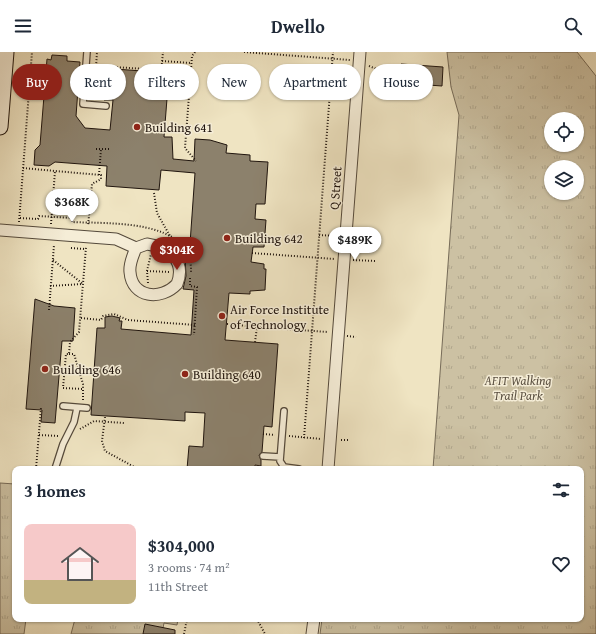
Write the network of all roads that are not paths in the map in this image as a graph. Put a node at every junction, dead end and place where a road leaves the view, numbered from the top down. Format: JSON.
{"nodes":[{"id":1,"x":6,"y":52,"type":"edge"},
{"id":2,"x":87,"y":52,"type":"edge"},
{"id":3,"x":359,"y":56,"type":"edge"},
{"id":4,"x":106,"y":106,"type":"dead end"},
{"id":5,"x":0,"y":127,"type":"edge"},
{"id":6,"x":0,"y":230,"type":"edge"},
{"id":7,"x":136,"y":248,"type":"junction"},
{"id":8,"x":63,"y":406,"type":"dead end"},
{"id":9,"x":284,"y":411,"type":"dead end"},
{"id":10,"x":263,"y":456,"type":"dead end"},
{"id":11,"x":280,"y":457,"type":"junction"},
{"id":12,"x":56,"y":466,"type":"edge"},
{"id":13,"x":283,"y":466,"type":"edge"},
{"id":14,"x":328,"y":466,"type":"edge"},
{"id":15,"x":314,"y":622,"type":"edge"},
{"id":16,"x":312,"y":634,"type":"edge"}],
"edges":[{"from":1,"to":5,"type":"street"},
{"from":2,"to":4,"type":"lane"},
{"from":3,"to":14,"type":"street","name":"Q Street"},
{"from":6,"to":7,"type":"street"},
{"from":7,"to":7,"type":"street"},
{"from":8,"to":12,"type":"lane"},
{"from":9,"to":11,"type":"lane"},
{"from":10,"to":11,"type":"lane"},
{"from":11,"to":13,"type":"lane"},
{"from":15,"to":16,"type":"street"}]}
